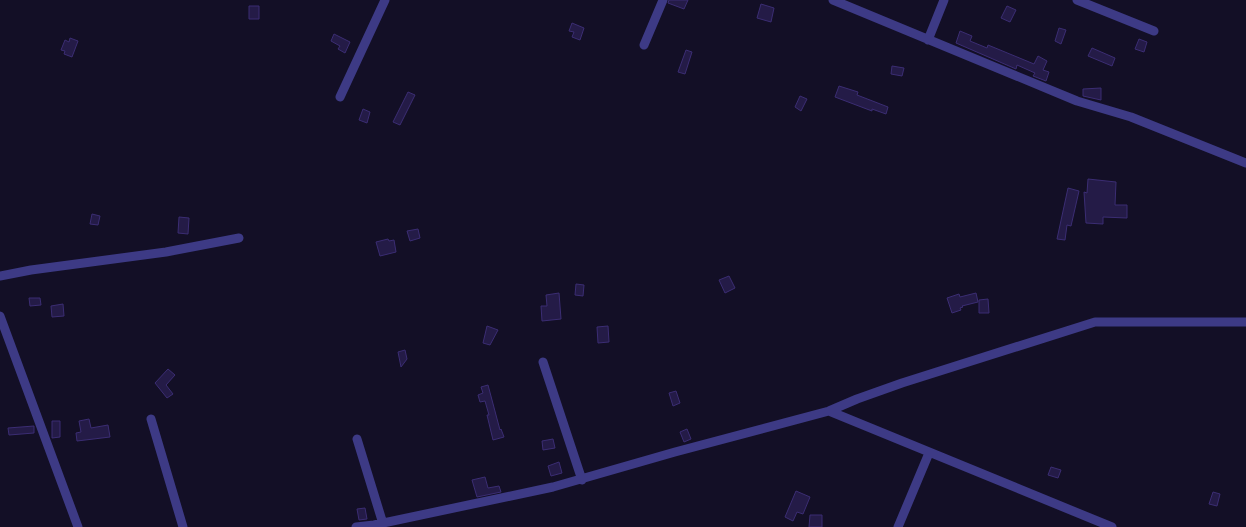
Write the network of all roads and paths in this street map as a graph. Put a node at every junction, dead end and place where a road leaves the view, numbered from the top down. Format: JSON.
{"nodes":[{"id":1,"x":385,"y":0,"type":"edge"},
{"id":2,"x":663,"y":0,"type":"edge"},
{"id":3,"x":833,"y":0,"type":"edge"},
{"id":4,"x":944,"y":0,"type":"edge"},
{"id":5,"x":1076,"y":0,"type":"edge"},
{"id":6,"x":1154,"y":31,"type":"dead end"},
{"id":7,"x":928,"y":40,"type":"junction"},
{"id":8,"x":644,"y":45,"type":"dead end"},
{"id":9,"x":340,"y":97,"type":"dead end"},
{"id":10,"x":1246,"y":163,"type":"edge"},
{"id":11,"x":239,"y":238,"type":"dead end"},
{"id":12,"x":0,"y":276,"type":"edge"},
{"id":13,"x":0,"y":316,"type":"edge"},
{"id":14,"x":1246,"y":322,"type":"edge"},
{"id":15,"x":543,"y":362,"type":"dead end"},
{"id":16,"x":828,"y":411,"type":"junction"},
{"id":17,"x":151,"y":419,"type":"dead end"},
{"id":18,"x":357,"y":439,"type":"dead end"},
{"id":19,"x":929,"y":453,"type":"junction"},
{"id":20,"x":582,"y":480,"type":"junction"},
{"id":21,"x":378,"y":525,"type":"edge"},
{"id":22,"x":78,"y":527,"type":"edge"},
{"id":23,"x":184,"y":527,"type":"edge"},
{"id":24,"x":356,"y":527,"type":"edge"},
{"id":25,"x":898,"y":527,"type":"edge"},
{"id":26,"x":1112,"y":527,"type":"edge"}],
"edges":[{"from":1,"to":9,"type":"street"},
{"from":2,"to":8,"type":"street"},
{"from":3,"to":7,"type":"street"},
{"from":4,"to":7,"type":"street"},
{"from":5,"to":6,"type":"street"},
{"from":7,"to":10,"type":"street"},
{"from":11,"to":12,"type":"street"},
{"from":13,"to":22,"type":"street"},
{"from":14,"to":16,"type":"street"},
{"from":15,"to":20,"type":"street"},
{"from":16,"to":19,"type":"street"},
{"from":16,"to":20,"type":"street"},
{"from":17,"to":23,"type":"street"},
{"from":18,"to":21,"type":"street"},
{"from":19,"to":25,"type":"street"},
{"from":19,"to":26,"type":"street"},
{"from":20,"to":21,"type":"street"},
{"from":21,"to":24,"type":"street"}]}
